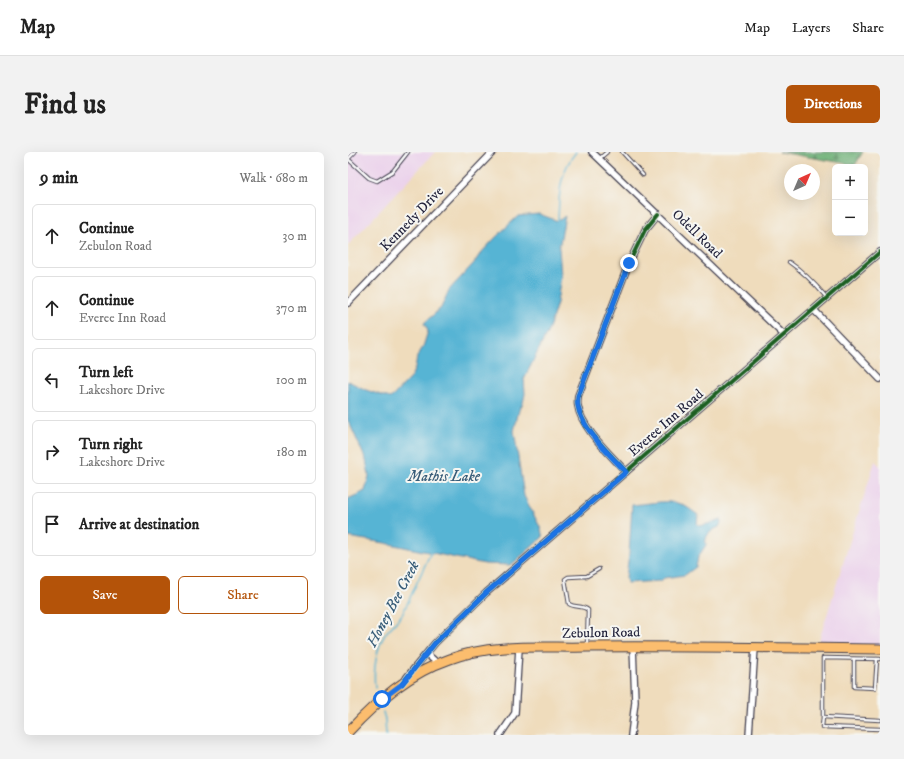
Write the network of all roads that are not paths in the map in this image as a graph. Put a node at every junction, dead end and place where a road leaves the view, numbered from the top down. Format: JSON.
{"nodes":[{"id":1,"x":355,"y":152,"type":"edge"},
{"id":2,"x":408,"y":152,"type":"edge"},
{"id":3,"x":493,"y":152,"type":"edge"},
{"id":4,"x":592,"y":152,"type":"edge"},
{"id":5,"x":607,"y":152,"type":"edge"},
{"id":6,"x":622,"y":152,"type":"edge"},
{"id":7,"x":348,"y":159,"type":"edge"},
{"id":8,"x":600,"y":159,"type":"junction"},
{"id":9,"x":643,"y":175,"type":"dead end"},
{"id":10,"x":658,"y":214,"type":"junction"},
{"id":11,"x":880,"y":252,"type":"edge"},
{"id":12,"x":789,"y":262,"type":"dead end"},
{"id":13,"x":828,"y":298,"type":"junction"},
{"id":14,"x":348,"y":303,"type":"edge"},
{"id":15,"x":814,"y":310,"type":"junction"},
{"id":16,"x":784,"y":335,"type":"junction"},
{"id":17,"x":880,"y":380,"type":"edge"},
{"id":18,"x":626,"y":472,"type":"junction"},
{"id":19,"x":598,"y":569,"type":"dead end"},
{"id":20,"x":633,"y":646,"type":"junction"},
{"id":21,"x":587,"y":647,"type":"junction"},
{"id":22,"x":519,"y":648,"type":"junction"},
{"id":23,"x":755,"y":648,"type":"junction"},
{"id":24,"x":880,"y":649,"type":"edge"},
{"id":25,"x":823,"y":653,"type":"junction"},
{"id":26,"x":426,"y":654,"type":"junction"},
{"id":27,"x":854,"y":659,"type":"junction"},
{"id":28,"x":878,"y":659,"type":"edge"},
{"id":29,"x":438,"y":663,"type":"junction"},
{"id":30,"x":402,"y":684,"type":"junction"},
{"id":31,"x":823,"y":717,"type":"junction"},
{"id":32,"x":880,"y":720,"type":"edge"},
{"id":33,"x":880,"y":729,"type":"edge"},
{"id":34,"x":348,"y":732,"type":"edge"},
{"id":35,"x":500,"y":735,"type":"edge"},
{"id":36,"x":631,"y":735,"type":"edge"},
{"id":37,"x":749,"y":735,"type":"edge"}],
"edges":[{"from":1,"to":7,"type":"lane"},
{"from":2,"to":7,"type":"lane"},
{"from":3,"to":14,"type":"street","name":"Kennedy Drive"},
{"from":4,"to":8,"type":"street","name":"Odell Road"},
{"from":5,"to":8,"type":"lane"},
{"from":6,"to":9,"type":"lane"},
{"from":8,"to":10,"type":"street","name":"Odell Road"},
{"from":10,"to":16,"type":"street","name":"Odell Road"},
{"from":10,"to":18,"type":"street"},
{"from":11,"to":13,"type":"street","name":"Everee Inn Road"},
{"from":12,"to":13,"type":"lane"},
{"from":13,"to":15,"type":"street","name":"Everee Inn Road"},
{"from":15,"to":16,"type":"street","name":"Everee Inn Road"},
{"from":15,"to":17,"type":"street"},
{"from":16,"to":18,"type":"street","name":"Everee Inn Road"},
{"from":18,"to":26,"type":"street","name":"Everee Inn Road"},
{"from":19,"to":21,"type":"lane"},
{"from":20,"to":21,"type":"main road","name":"Zebulon Road"},
{"from":20,"to":23,"type":"main road","name":"Zebulon Road"},
{"from":20,"to":36,"type":"street"},
{"from":21,"to":22,"type":"main road","name":"Zebulon Road"},
{"from":22,"to":29,"type":"main road","name":"Zebulon Road"},
{"from":22,"to":35,"type":"street"},
{"from":23,"to":25,"type":"main road","name":"Zebulon Road"},
{"from":23,"to":37,"type":"street"},
{"from":24,"to":25,"type":"main road","name":"Zebulon Road"},
{"from":25,"to":27,"type":"lane"},
{"from":25,"to":31,"type":"lane"},
{"from":26,"to":29,"type":"street"},
{"from":26,"to":30,"type":"street","name":"Everee Inn Road"},
{"from":27,"to":28,"type":"lane"},
{"from":27,"to":28,"type":"lane"},
{"from":29,"to":30,"type":"main road","name":"Zebulon Road"},
{"from":30,"to":34,"type":"main road","name":"Zebulon Road"},
{"from":31,"to":32,"type":"lane"},
{"from":31,"to":33,"type":"lane"}]}
